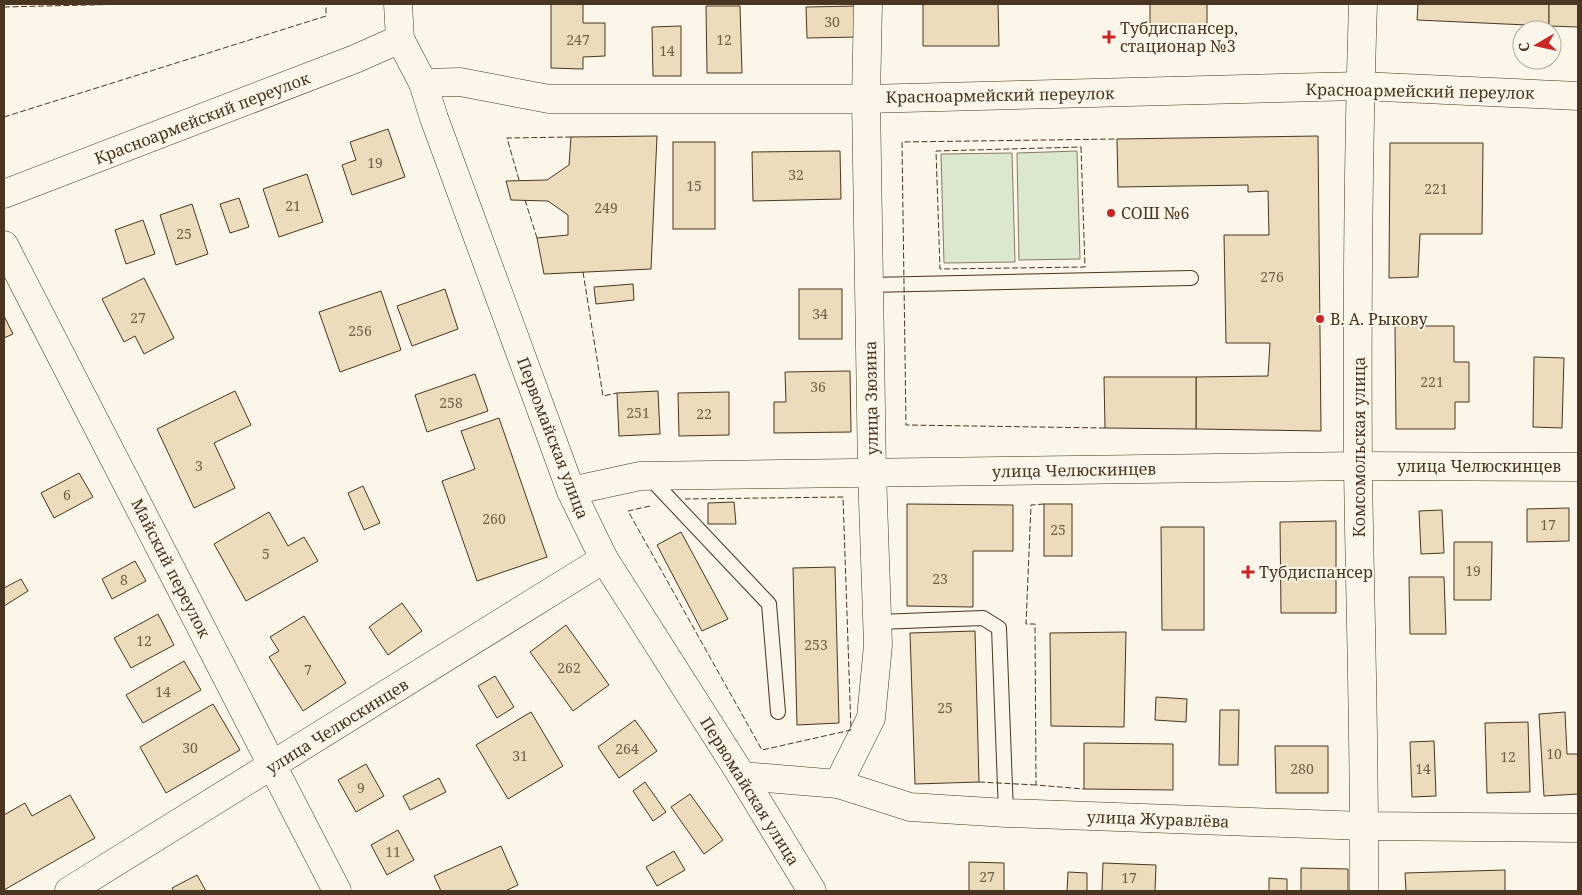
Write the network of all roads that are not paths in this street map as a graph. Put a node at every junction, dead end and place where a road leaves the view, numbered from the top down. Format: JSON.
{"nodes":[{"id":1,"x":398,"y":4,"type":"edge"},
{"id":2,"x":868,"y":4,"type":"edge"},
{"id":3,"x":1363,"y":4,"type":"edge"},
{"id":4,"x":400,"y":39,"type":"junction"},
{"id":5,"x":423,"y":83,"type":"junction"},
{"id":6,"x":1360,"y":86,"type":"junction"},
{"id":7,"x":1578,"y":96,"type":"edge"},
{"id":8,"x":866,"y":99,"type":"junction"},
{"id":9,"x":4,"y":194,"type":"edge"},
{"id":10,"x":4,"y":245,"type":"edge"},
{"id":11,"x":1191,"y":278,"type":"dead end"},
{"id":12,"x":869,"y":286,"type":"junction"},
{"id":13,"x":1358,"y":466,"type":"junction"},
{"id":14,"x":1578,"y":467,"type":"edge"},
{"id":15,"x":872,"y":472,"type":"junction"},
{"id":16,"x":649,"y":476,"type":"junction"},
{"id":17,"x":571,"y":491,"type":"junction"},
{"id":18,"x":604,"y":559,"type":"junction"},
{"id":19,"x":878,"y":622,"type":"junction"},
{"id":20,"x":778,"y":712,"type":"dead end"},
{"id":21,"x":273,"y":766,"type":"junction"},
{"id":22,"x":742,"y":776,"type":"junction"},
{"id":23,"x":838,"y":784,"type":"junction"},
{"id":24,"x":1006,"y":814,"type":"junction"},
{"id":25,"x":1364,"y":826,"type":"junction"},
{"id":26,"x":1578,"y":828,"type":"edge"},
{"id":27,"x":69,"y":891,"type":"edge"},
{"id":28,"x":337,"y":891,"type":"edge"},
{"id":29,"x":812,"y":891,"type":"edge"},
{"id":30,"x":1364,"y":891,"type":"edge"}],
"edges":[{"from":1,"to":4,"type":"street","name":"Первомайская улица"},
{"from":2,"to":8,"type":"street","name":"улица Зюзина"},
{"from":3,"to":6,"type":"street","name":"Комсомольская улица"},
{"from":4,"to":5,"type":"street","name":"Первомайская улица"},
{"from":4,"to":9,"type":"street","name":"Красноармейский переулок"},
{"from":5,"to":8,"type":"street","name":"Красноармейский переулок"},
{"from":5,"to":17,"type":"street","name":"Первомайская улица"},
{"from":6,"to":7,"type":"street","name":"Красноармейский переулок"},
{"from":6,"to":8,"type":"street","name":"Красноармейский переулок"},
{"from":6,"to":13,"type":"street","name":"Комсомольская улица"},
{"from":8,"to":12,"type":"street","name":"улица Зюзина"},
{"from":10,"to":21,"type":"street","name":"Майский переулок"},
{"from":11,"to":12,"type":"lane"},
{"from":12,"to":15,"type":"street","name":"улица Зюзина"},
{"from":13,"to":14,"type":"street","name":"улица Челюскинцев"},
{"from":13,"to":15,"type":"street","name":"улица Челюскинцев"},
{"from":13,"to":25,"type":"street","name":"Комсомольская улица"},
{"from":15,"to":16,"type":"street","name":"улица Челюскинцев"},
{"from":15,"to":19,"type":"street","name":"улица Зюзина"},
{"from":16,"to":17,"type":"street","name":"улица Челюскинцев"},
{"from":16,"to":20,"type":"lane"},
{"from":17,"to":18,"type":"street","name":"Первомайская улица"},
{"from":18,"to":21,"type":"street","name":"улица Челюскинцев"},
{"from":18,"to":22,"type":"street","name":"Первомайская улица"},
{"from":19,"to":23,"type":"street","name":"улица Зюзина"},
{"from":19,"to":24,"type":"lane"},
{"from":21,"to":27,"type":"street","name":"улица Челюскинцев"},
{"from":21,"to":28,"type":"street","name":"Майский переулок"},
{"from":22,"to":23,"type":"street","name":"улица Журавлёва"},
{"from":22,"to":29,"type":"street","name":"Первомайская улица"},
{"from":23,"to":24,"type":"street","name":"улица Журавлёва"},
{"from":24,"to":25,"type":"street","name":"улица Журавлёва"},
{"from":25,"to":26,"type":"street","name":"улица Журавлёва"},
{"from":25,"to":30,"type":"street","name":"Комсомольская улица"}]}
